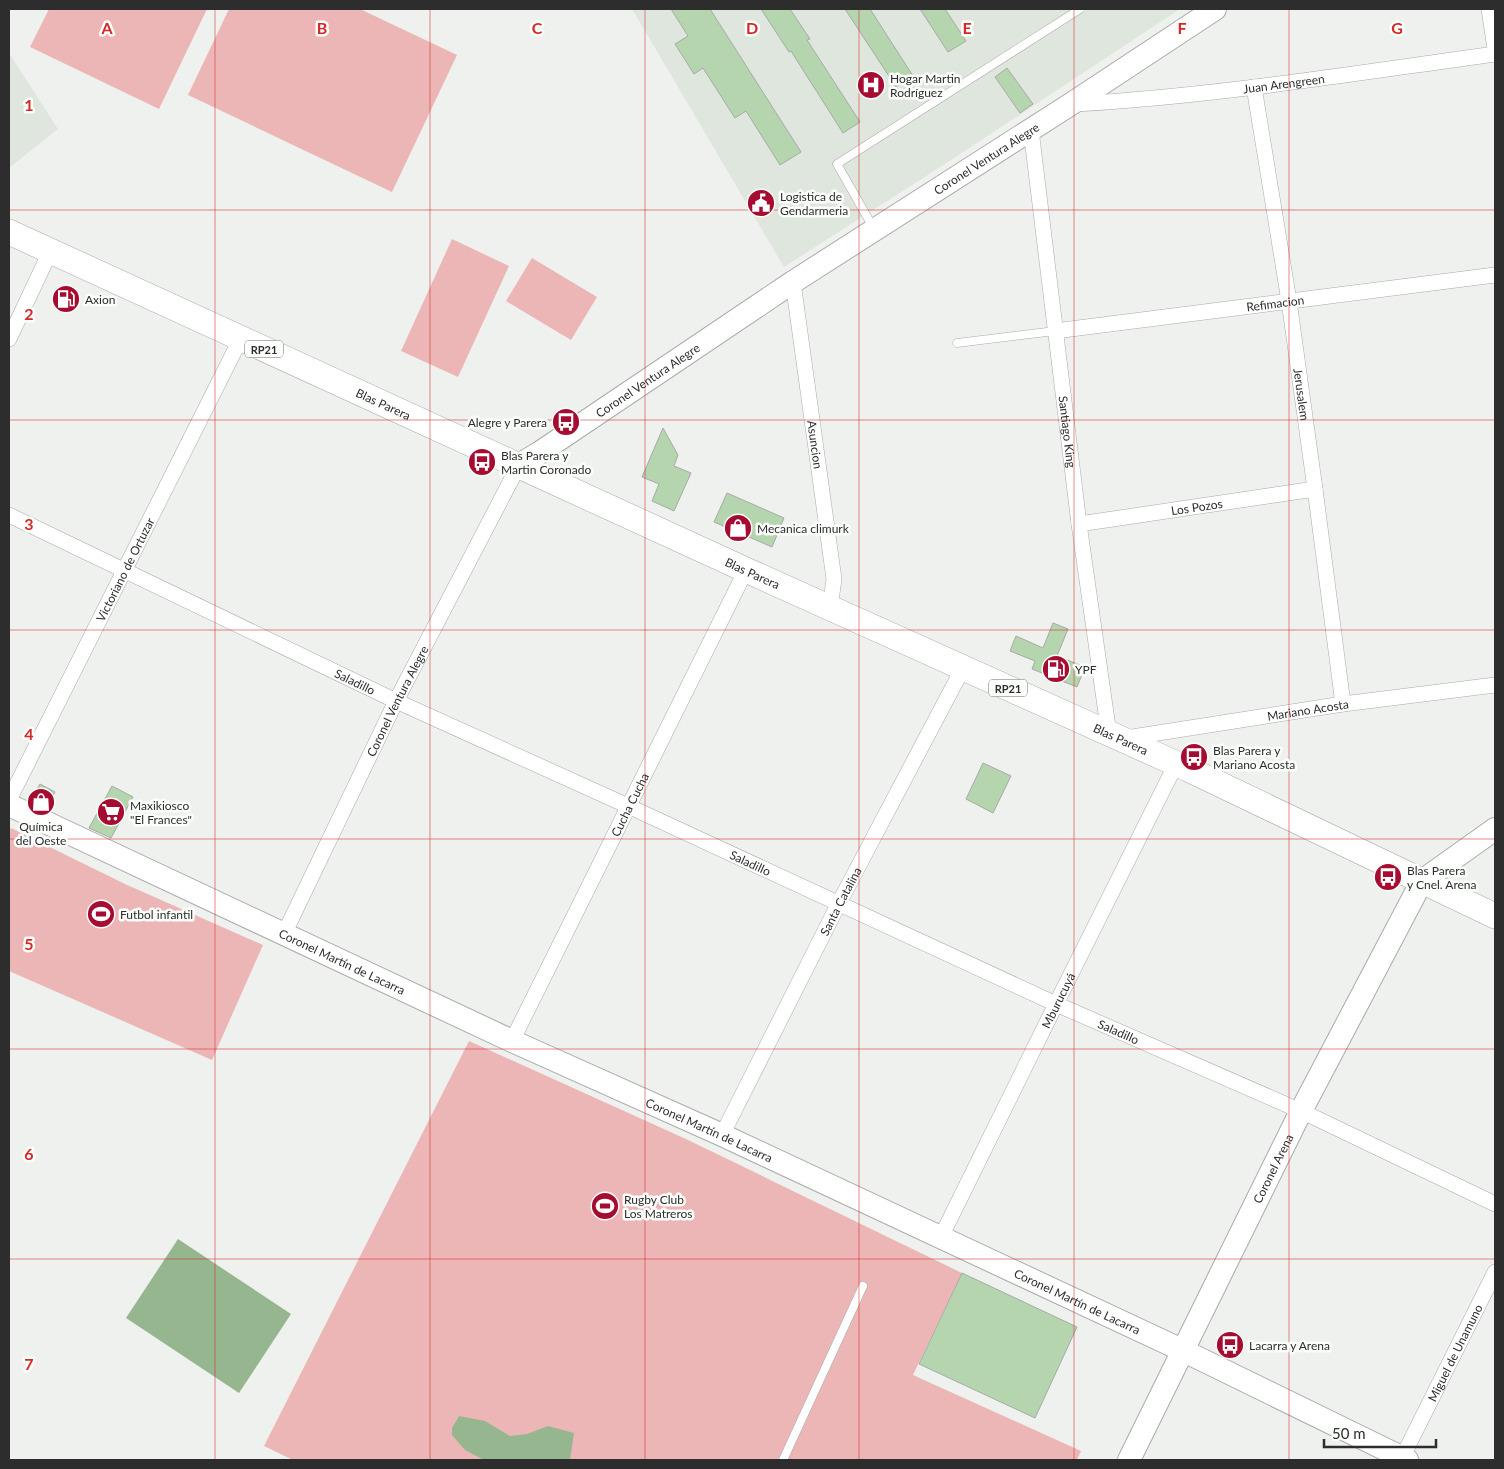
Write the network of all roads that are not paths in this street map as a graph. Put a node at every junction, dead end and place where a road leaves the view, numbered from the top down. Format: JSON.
{"nodes":[{"id":1,"x":1080,"y":9,"type":"edge"},
{"id":2,"x":1216,"y":9,"type":"edge"},
{"id":3,"x":1489,"y":9,"type":"edge"},
{"id":4,"x":1495,"y":49,"type":"edge"},
{"id":5,"x":1495,"y":54,"type":"edge"},
{"id":6,"x":1254,"y":87,"type":"junction"},
{"id":7,"x":1071,"y":104,"type":"junction"},
{"id":8,"x":1031,"y":130,"type":"junction"},
{"id":9,"x":874,"y":230,"type":"junction"},
{"id":10,"x":9,"y":232,"type":"edge"},
{"id":11,"x":50,"y":252,"type":"junction"},
{"id":12,"x":1495,"y":275,"type":"edge"},
{"id":13,"x":793,"y":282,"type":"junction"},
{"id":14,"x":1289,"y":301,"type":"junction"},
{"id":15,"x":1055,"y":331,"type":"junction"},
{"id":16,"x":241,"y":338,"type":"junction"},
{"id":17,"x":9,"y":339,"type":"edge"},
{"id":18,"x":957,"y":343,"type":"dead end"},
{"id":19,"x":519,"y":465,"type":"junction"},
{"id":20,"x":1315,"y":489,"type":"junction"},
{"id":21,"x":9,"y":516,"type":"edge"},
{"id":22,"x":1079,"y":524,"type":"junction"},
{"id":23,"x":124,"y":570,"type":"junction"},
{"id":24,"x":746,"y":570,"type":"junction"},
{"id":25,"x":830,"y":608,"type":"junction"},
{"id":26,"x":963,"y":668,"type":"junction"},
{"id":27,"x":1495,"y":685,"type":"edge"},
{"id":28,"x":396,"y":702,"type":"junction"},
{"id":29,"x":1343,"y":704,"type":"junction"},
{"id":30,"x":1115,"y":736,"type":"junction"},
{"id":31,"x":1176,"y":764,"type":"junction"},
{"id":32,"x":9,"y":800,"type":"edge"},
{"id":33,"x":9,"y":805,"type":"edge"},
{"id":34,"x":628,"y":806,"type":"junction"},
{"id":35,"x":1495,"y":829,"type":"edge"},
{"id":36,"x":1422,"y":881,"type":"junction"},
{"id":37,"x":839,"y":903,"type":"junction"},
{"id":38,"x":1495,"y":916,"type":"edge"},
{"id":39,"x":284,"y":934,"type":"junction"},
{"id":40,"x":1056,"y":1004,"type":"junction"},
{"id":41,"x":512,"y":1040,"type":"junction"},
{"id":42,"x":1301,"y":1111,"type":"junction"},
{"id":43,"x":722,"y":1135,"type":"junction"},
{"id":44,"x":1495,"y":1204,"type":"edge"},
{"id":45,"x":941,"y":1238,"type":"junction"},
{"id":46,"x":1495,"y":1272,"type":"edge"},
{"id":47,"x":863,"y":1286,"type":"dead end"},
{"id":48,"x":1184,"y":1351,"type":"junction"},
{"id":49,"x":783,"y":1460,"type":"edge"},
{"id":50,"x":1129,"y":1460,"type":"edge"},
{"id":51,"x":1404,"y":1460,"type":"edge"}],
"edges":[{"from":1,"to":9,"type":"lane"},
{"from":2,"to":7,"type":"street","name":"Coronel Ventura Alegre"},
{"from":3,"to":4,"type":"street"},
{"from":5,"to":6,"type":"street","name":"Juan Arengreen"},
{"from":6,"to":7,"type":"street","name":"Juan Arengreen"},
{"from":6,"to":14,"type":"street","name":"Jerusalem"},
{"from":7,"to":8,"type":"street","name":"Coronel Ventura Alegre"},
{"from":8,"to":9,"type":"street","name":"Coronel Ventura Alegre"},
{"from":8,"to":15,"type":"street","name":"Santiago King"},
{"from":9,"to":13,"type":"street","name":"Coronel Ventura Alegre"},
{"from":10,"to":11,"type":"main road","name":"Blas Parera","number":"RP21"},
{"from":11,"to":16,"type":"main road","name":"Blas Parera","number":"RP21"},
{"from":11,"to":17,"type":"street"},
{"from":12,"to":14,"type":"street","name":"Refimacion"},
{"from":13,"to":19,"type":"street","name":"Coronel Ventura Alegre"},
{"from":13,"to":25,"type":"street","name":"Asuncion"},
{"from":14,"to":15,"type":"street","name":"Refimacion"},
{"from":14,"to":20,"type":"street","name":"Jerusalem"},
{"from":15,"to":18,"type":"lane"},
{"from":15,"to":22,"type":"street","name":"Santiago King"},
{"from":16,"to":19,"type":"main road","name":"Blas Parera","number":"RP21"},
{"from":16,"to":23,"type":"street","name":"Victoriano de Ortuzar"},
{"from":19,"to":24,"type":"main road","name":"Blas Parera","number":"RP21"},
{"from":19,"to":28,"type":"street","name":"Coronel Ventura Alegre"},
{"from":20,"to":22,"type":"street","name":"Los Pozos"},
{"from":20,"to":29,"type":"street","name":"Jerusalem"},
{"from":21,"to":23,"type":"street","name":"Saladillo"},
{"from":22,"to":30,"type":"street","name":"Santiago King"},
{"from":23,"to":28,"type":"street","name":"Saladillo"},
{"from":23,"to":32,"type":"street","name":"Victoriano de Ortuzar"},
{"from":24,"to":25,"type":"main road","name":"Blas Parera","number":"RP21"},
{"from":24,"to":34,"type":"street","name":"Cucha Cucha"},
{"from":25,"to":26,"type":"main road","name":"Blas Parera","number":"RP21"},
{"from":26,"to":30,"type":"main road","name":"Blas Parera","number":"RP21"},
{"from":26,"to":37,"type":"street","name":"Santa Catalina"},
{"from":27,"to":29,"type":"street","name":"Mariano Acosta"},
{"from":28,"to":34,"type":"street","name":"Saladillo"},
{"from":28,"to":39,"type":"street","name":"Coronel Ventura Alegre"},
{"from":29,"to":30,"type":"street","name":"Mariano Acosta"},
{"from":30,"to":31,"type":"main road","name":"Blas Parera","number":"RP21"},
{"from":31,"to":36,"type":"main road","name":"Blas Parera","number":"RP21"},
{"from":31,"to":40,"type":"street","name":"Mburucuyá"},
{"from":33,"to":39,"type":"street","name":"Coronel Martín de Lacarra"},
{"from":34,"to":37,"type":"street","name":"Saladillo"},
{"from":34,"to":41,"type":"street","name":"Cucha Cucha"},
{"from":35,"to":36,"type":"street"},
{"from":36,"to":38,"type":"main road","name":"Blas Parera","number":"RP21"},
{"from":36,"to":42,"type":"street","name":"Coronel Arena"},
{"from":37,"to":40,"type":"street","name":"Saladillo"},
{"from":37,"to":43,"type":"street","name":"Santa Catalina"},
{"from":39,"to":41,"type":"street","name":"Coronel Martín de Lacarra"},
{"from":40,"to":42,"type":"street","name":"Saladillo"},
{"from":40,"to":45,"type":"street","name":"Mburucuyá"},
{"from":41,"to":43,"type":"street","name":"Coronel Martín de Lacarra"},
{"from":42,"to":44,"type":"street","name":"Saladillo"},
{"from":42,"to":48,"type":"street","name":"Coronel Arena"},
{"from":43,"to":45,"type":"street","name":"Coronel Martín de Lacarra"},
{"from":45,"to":48,"type":"street","name":"Coronel Martín de Lacarra"},
{"from":46,"to":51,"type":"street","name":"Miguel de Unamuno"},
{"from":47,"to":49,"type":"lane"},
{"from":48,"to":50,"type":"street","name":"Coronel Arena"},
{"from":48,"to":51,"type":"street","name":"Coronel Martín de Lacarra"}]}
